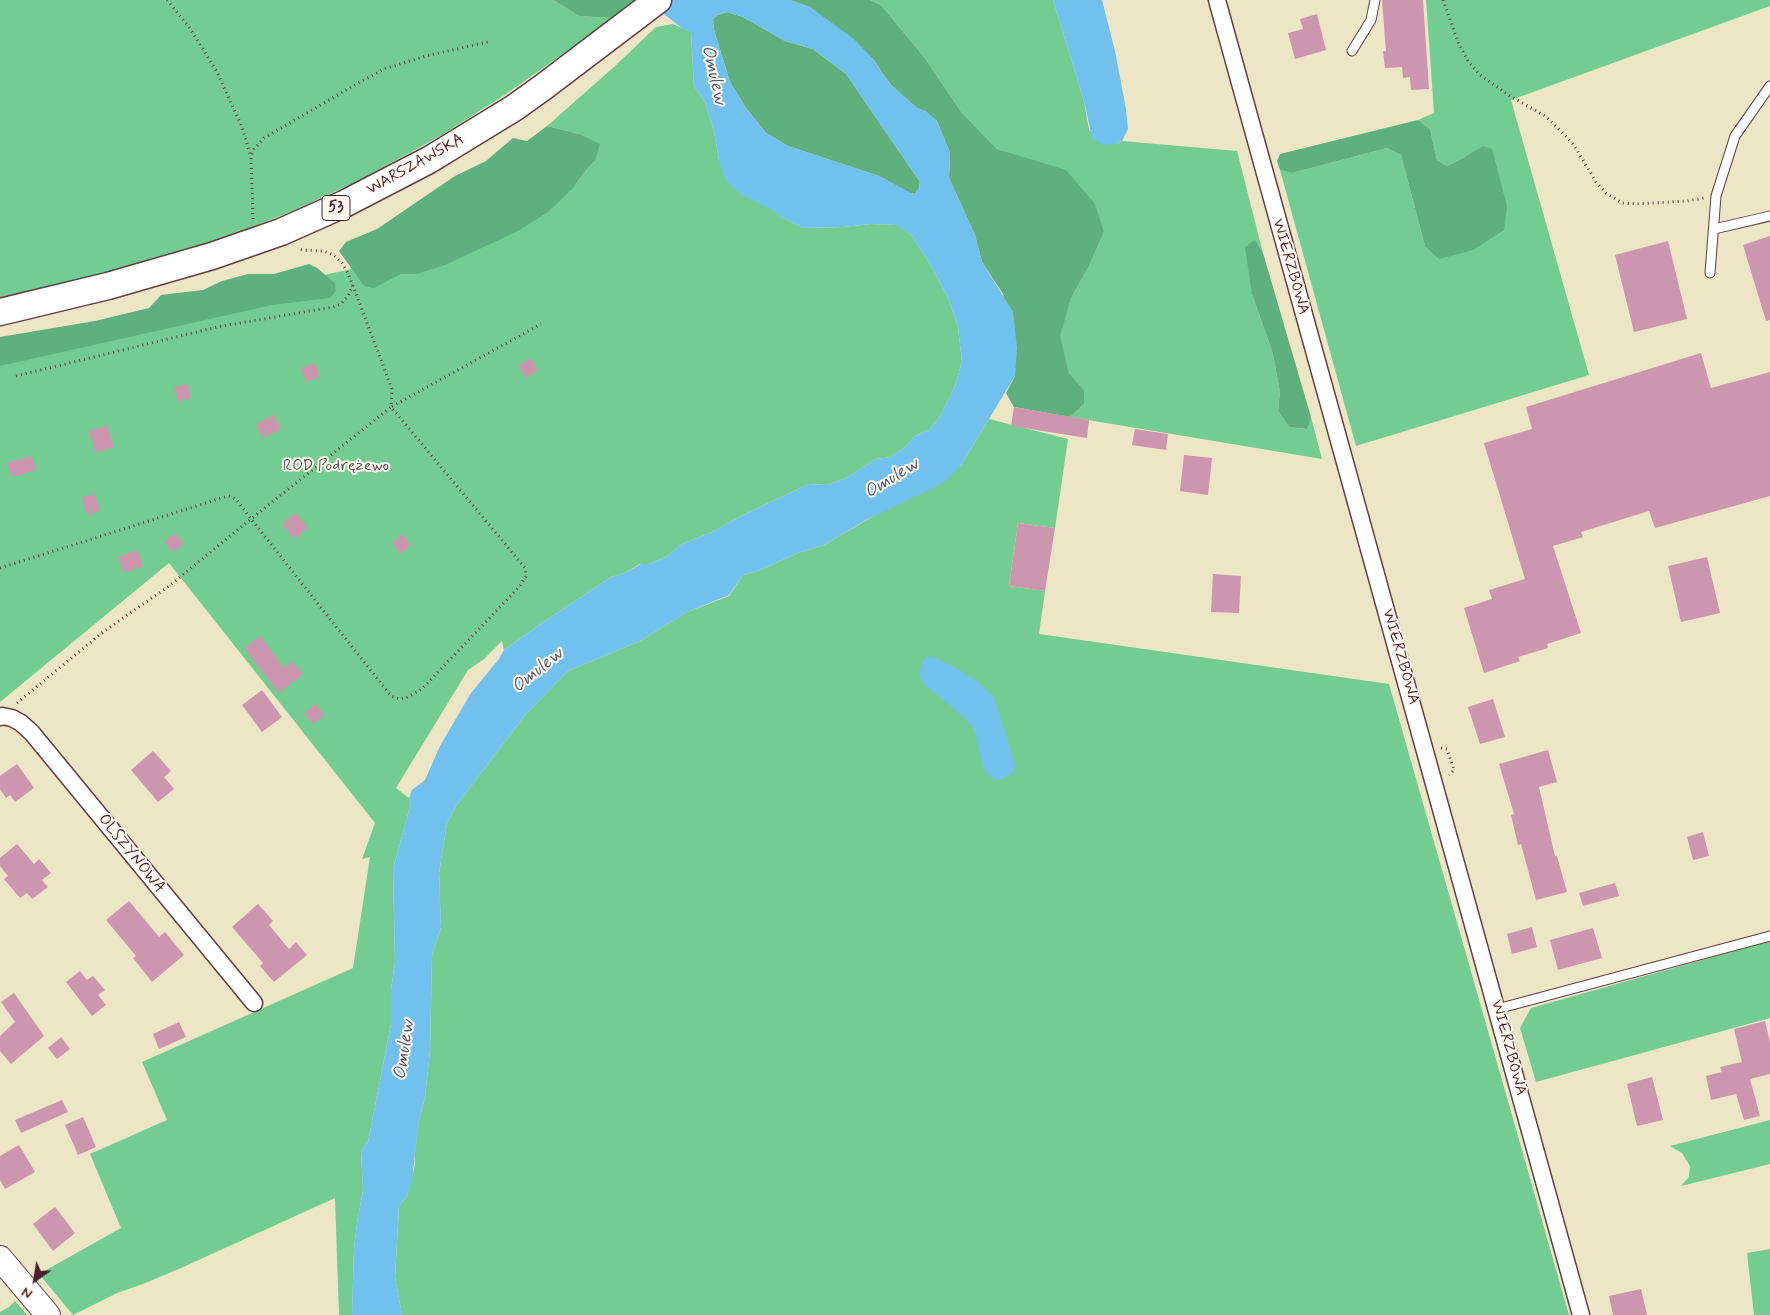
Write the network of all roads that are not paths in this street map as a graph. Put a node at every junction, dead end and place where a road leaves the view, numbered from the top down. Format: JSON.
{"nodes":[{"id":1,"x":658,"y":0,"type":"edge"},
{"id":2,"x":1217,"y":0,"type":"edge"},
{"id":3,"x":1375,"y":0,"type":"edge"},
{"id":4,"x":1352,"y":50,"type":"dead end"},
{"id":5,"x":1770,"y":86,"type":"edge"},
{"id":6,"x":1770,"y":216,"type":"edge"},
{"id":7,"x":1714,"y":229,"type":"junction"},
{"id":8,"x":1710,"y":273,"type":"dead end"},
{"id":9,"x":0,"y":312,"type":"edge"},
{"id":10,"x":1,"y":717,"type":"edge"},
{"id":11,"x":1770,"y":936,"type":"edge"},
{"id":12,"x":254,"y":1003,"type":"dead end"},
{"id":13,"x":1497,"y":1009,"type":"junction"},
{"id":14,"x":0,"y":1258,"type":"edge"},
{"id":15,"x":48,"y":1315,"type":"edge"},
{"id":16,"x":1581,"y":1315,"type":"edge"}],
"edges":[{"from":1,"to":9,"type":"main road","name":"WARSZAWSKA","number":"53"},
{"from":2,"to":13,"type":"street","name":"WIERZBOWA"},
{"from":3,"to":4,"type":"lane"},
{"from":5,"to":7,"type":"lane"},
{"from":6,"to":7,"type":"lane"},
{"from":7,"to":8,"type":"lane"},
{"from":10,"to":12,"type":"street","name":"OLSZYNOWA"},
{"from":11,"to":13,"type":"lane"},
{"from":13,"to":16,"type":"street","name":"WIERZBOWA"},
{"from":14,"to":15,"type":"main road"}]}
